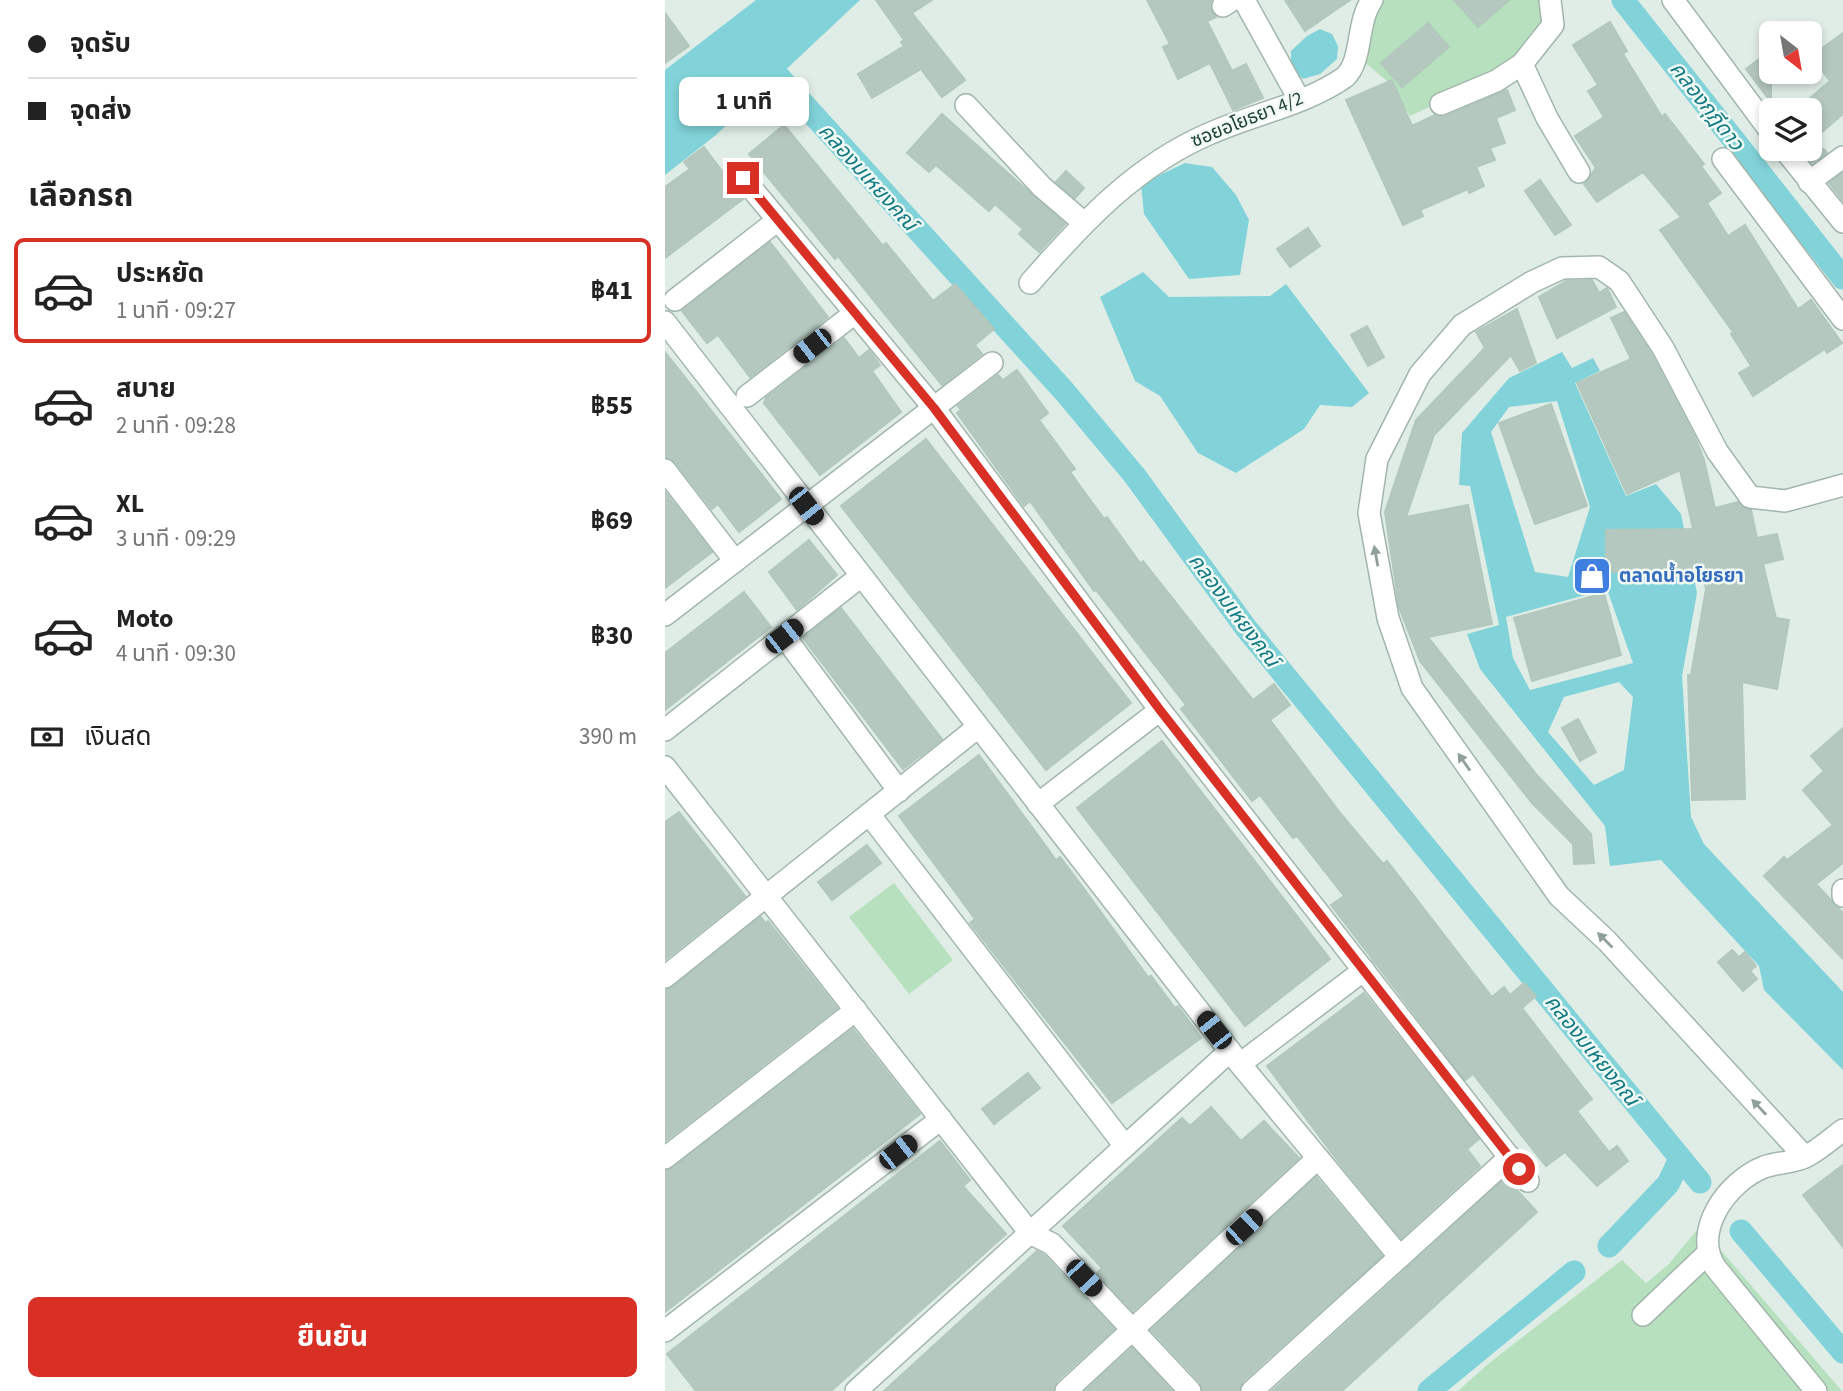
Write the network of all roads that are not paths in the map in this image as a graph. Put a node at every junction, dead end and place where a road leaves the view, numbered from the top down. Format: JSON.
{"nodes":[{"id":1,"x":1244,"y":0,"type":"edge"},
{"id":2,"x":1372,"y":0,"type":"edge"},
{"id":3,"x":1550,"y":0,"type":"edge"},
{"id":4,"x":1673,"y":0,"type":"edge"},
{"id":5,"x":1522,"y":64,"type":"junction"},
{"id":6,"x":1299,"y":99,"type":"junction"},
{"id":7,"x":1441,"y":104,"type":"dead end"},
{"id":8,"x":966,"y":105,"type":"dead end"},
{"id":9,"x":1759,"y":116,"type":"edge"},
{"id":10,"x":1843,"y":157,"type":"edge"},
{"id":11,"x":1723,"y":159,"type":"dead end"},
{"id":12,"x":1793,"y":161,"type":"edge"},
{"id":13,"x":1579,"y":172,"type":"dead end"},
{"id":14,"x":743,"y":178,"type":"dead end"},
{"id":15,"x":1809,"y":182,"type":"junction"},
{"id":16,"x":778,"y":220,"type":"junction"},
{"id":17,"x":1083,"y":222,"type":"junction"},
{"id":18,"x":1843,"y":222,"type":"edge"},
{"id":19,"x":1030,"y":283,"type":"dead end"},
{"id":20,"x":675,"y":300,"type":"dead end"},
{"id":21,"x":855,"y":313,"type":"junction"},
{"id":22,"x":1843,"y":319,"type":"edge"},
{"id":23,"x":665,"y":322,"type":"edge"},
{"id":24,"x":992,"y":363,"type":"dead end"},
{"id":25,"x":747,"y":396,"type":"dead end"},
{"id":26,"x":934,"y":408,"type":"junction"},
{"id":27,"x":665,"y":470,"type":"edge"},
{"id":28,"x":1843,"y":485,"type":"edge"},
{"id":29,"x":806,"y":506,"type":"junction"},
{"id":30,"x":735,"y":561,"type":"junction"},
{"id":31,"x":861,"y":576,"type":"junction"},
{"id":32,"x":665,"y":615,"type":"edge"},
{"id":33,"x":784,"y":636,"type":"junction"},
{"id":34,"x":1160,"y":710,"type":"junction"},
{"id":35,"x":978,"y":727,"type":"junction"},
{"id":36,"x":665,"y":730,"type":"edge"},
{"id":37,"x":665,"y":767,"type":"edge"},
{"id":38,"x":898,"y":790,"type":"junction"},
{"id":39,"x":673,"y":794,"type":"edge"},
{"id":40,"x":1038,"y":804,"type":"junction"},
{"id":41,"x":869,"y":814,"type":"junction"},
{"id":42,"x":1843,"y":890,"type":"edge"},
{"id":43,"x":766,"y":896,"type":"junction"},
{"id":44,"x":1843,"y":897,"type":"edge"},
{"id":45,"x":1364,"y":970,"type":"junction"},
{"id":46,"x":665,"y":977,"type":"edge"},
{"id":47,"x":856,"y":1010,"type":"junction"},
{"id":48,"x":1235,"y":1058,"type":"junction"},
{"id":49,"x":941,"y":1119,"type":"junction"},
{"id":50,"x":1843,"y":1130,"type":"edge"},
{"id":51,"x":1125,"y":1146,"type":"junction"},
{"id":52,"x":1510,"y":1157,"type":"junction"},
{"id":53,"x":1805,"y":1157,"type":"junction"},
{"id":54,"x":665,"y":1158,"type":"edge"},
{"id":55,"x":1318,"y":1158,"type":"junction"},
{"id":56,"x":1528,"y":1181,"type":"dead end"},
{"id":57,"x":1030,"y":1233,"type":"junction"},
{"id":58,"x":1707,"y":1254,"type":"junction"},
{"id":59,"x":1400,"y":1257,"type":"junction"},
{"id":60,"x":1643,"y":1315,"type":"dead end"},
{"id":61,"x":1132,"y":1329,"type":"junction"},
{"id":62,"x":665,"y":1331,"type":"edge"},
{"id":63,"x":860,"y":1390,"type":"edge"},
{"id":64,"x":1066,"y":1391,"type":"edge"},
{"id":65,"x":1190,"y":1391,"type":"edge"},
{"id":66,"x":1252,"y":1391,"type":"edge"},
{"id":67,"x":1817,"y":1391,"type":"edge"}],
"edges":[{"from":1,"to":6,"type":"street"},
{"from":2,"to":6,"type":"street","name":"ซอยอโยธยา 4/2"},
{"from":3,"to":5,"type":"street"},
{"from":4,"to":9,"type":"street"},
{"from":5,"to":7,"type":"street"},
{"from":5,"to":13,"type":"street"},
{"from":6,"to":17,"type":"street","name":"ซอยอโยธยา 4/2"},
{"from":8,"to":17,"type":"street"},
{"from":10,"to":15,"type":"street"},
{"from":11,"to":22,"type":"street"},
{"from":12,"to":15,"type":"street"},
{"from":14,"to":16,"type":"street"},
{"from":15,"to":18,"type":"street"},
{"from":16,"to":20,"type":"street"},
{"from":16,"to":21,"type":"street"},
{"from":17,"to":19,"type":"street","name":"ซอยอโยธยา 4/2"},
{"from":21,"to":25,"type":"street"},
{"from":21,"to":26,"type":"street"},
{"from":23,"to":29,"type":"street"},
{"from":24,"to":26,"type":"street"},
{"from":26,"to":29,"type":"street"},
{"from":26,"to":34,"type":"street"},
{"from":27,"to":30,"type":"street"},
{"from":53,"to":28,"type":"street","one_way":true},
{"from":29,"to":30,"type":"street"},
{"from":29,"to":31,"type":"street"},
{"from":30,"to":32,"type":"street"},
{"from":31,"to":33,"type":"street"},
{"from":31,"to":35,"type":"street"},
{"from":33,"to":36,"type":"street"},
{"from":33,"to":38,"type":"street"},
{"from":34,"to":40,"type":"street"},
{"from":34,"to":45,"type":"street"},
{"from":35,"to":38,"type":"street"},
{"from":35,"to":40,"type":"street"},
{"from":37,"to":39,"type":"street"},
{"from":38,"to":41,"type":"street"},
{"from":39,"to":43,"type":"street"},
{"from":40,"to":48,"type":"street"},
{"from":41,"to":43,"type":"street"},
{"from":41,"to":51,"type":"street"},
{"from":42,"to":44,"type":"street"},
{"from":43,"to":46,"type":"street"},
{"from":43,"to":47,"type":"street"},
{"from":45,"to":48,"type":"street"},
{"from":45,"to":52,"type":"street"},
{"from":47,"to":49,"type":"street"},
{"from":47,"to":54,"type":"street"},
{"from":48,"to":51,"type":"street"},
{"from":48,"to":55,"type":"street"},
{"from":49,"to":57,"type":"street"},
{"from":49,"to":62,"type":"street"},
{"from":50,"to":53,"type":"street"},
{"from":51,"to":57,"type":"street"},
{"from":52,"to":56,"type":"street"},
{"from":52,"to":59,"type":"street"},
{"from":53,"to":58,"type":"street"},
{"from":55,"to":59,"type":"street"},
{"from":55,"to":61,"type":"street"},
{"from":57,"to":61,"type":"street"},
{"from":57,"to":63,"type":"street"},
{"from":58,"to":60,"type":"street"},
{"from":58,"to":67,"type":"street"},
{"from":59,"to":66,"type":"street"},
{"from":61,"to":64,"type":"street"},
{"from":61,"to":65,"type":"street"}]}
